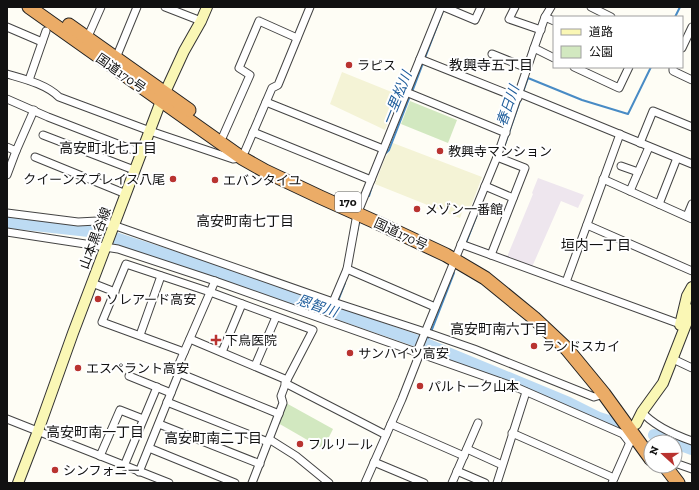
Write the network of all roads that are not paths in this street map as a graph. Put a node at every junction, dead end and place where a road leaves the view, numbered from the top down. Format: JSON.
{"nodes":[{"id":1,"x":29,"y":7,"type":"edge"},
{"id":2,"x":43,"y":7,"type":"edge"},
{"id":3,"x":101,"y":7,"type":"edge"},
{"id":4,"x":137,"y":7,"type":"edge"},
{"id":5,"x":165,"y":7,"type":"edge"},
{"id":6,"x":207,"y":7,"type":"edge"},
{"id":7,"x":310,"y":7,"type":"edge"},
{"id":8,"x":444,"y":7,"type":"edge"},
{"id":9,"x":481,"y":7,"type":"edge"},
{"id":10,"x":514,"y":7,"type":"edge"},
{"id":11,"x":551,"y":7,"type":"edge"},
{"id":12,"x":591,"y":7,"type":"edge"},
{"id":13,"x":185,"y":11,"type":"edge"},
{"id":14,"x":609,"y":16,"type":"edge"},
{"id":15,"x":546,"y":17,"type":"junction"},
{"id":16,"x":553,"y":20,"type":"edge"},
{"id":17,"x":201,"y":21,"type":"junction"},
{"id":18,"x":7,"y":27,"type":"edge"},
{"id":19,"x":692,"y":27,"type":"edge"},
{"id":20,"x":541,"y":30,"type":"junction"},
{"id":21,"x":46,"y":31,"type":"dead end"},
{"id":22,"x":297,"y":38,"type":"junction"},
{"id":23,"x":42,"y":42,"type":"junction"},
{"id":24,"x":85,"y":42,"type":"junction"},
{"id":25,"x":683,"y":46,"type":"edge"},
{"id":26,"x":534,"y":48,"type":"junction"},
{"id":27,"x":492,"y":54,"type":"dead end"},
{"id":28,"x":116,"y":58,"type":"junction"},
{"id":29,"x":553,"y":58,"type":"edge"},
{"id":30,"x":423,"y":60,"type":"junction"},
{"id":31,"x":527,"y":68,"type":"junction"},
{"id":32,"x":576,"y":68,"type":"edge"},
{"id":33,"x":629,"y":68,"type":"edge"},
{"id":34,"x":673,"y":68,"type":"edge"},
{"id":35,"x":7,"y":74,"type":"edge"},
{"id":36,"x":29,"y":80,"type":"junction"},
{"id":37,"x":692,"y":80,"type":"edge"},
{"id":38,"x":409,"y":93,"type":"junction"},
{"id":39,"x":521,"y":95,"type":"junction"},
{"id":40,"x":164,"y":97,"type":"junction"},
{"id":41,"x":7,"y":99,"type":"edge"},
{"id":42,"x":266,"y":102,"type":"junction"},
{"id":43,"x":34,"y":110,"type":"junction"},
{"id":44,"x":692,"y":127,"type":"edge"},
{"id":45,"x":150,"y":131,"type":"junction"},
{"id":46,"x":253,"y":132,"type":"junction"},
{"id":47,"x":506,"y":133,"type":"junction"},
{"id":48,"x":620,"y":134,"type":"junction"},
{"id":49,"x":43,"y":135,"type":"dead end"},
{"id":50,"x":223,"y":136,"type":"junction"},
{"id":51,"x":640,"y":143,"type":"junction"},
{"id":52,"x":7,"y":147,"type":"edge"},
{"id":53,"x":649,"y":147,"type":"junction"},
{"id":54,"x":383,"y":149,"type":"junction"},
{"id":55,"x":16,"y":151,"type":"junction"},
{"id":56,"x":141,"y":152,"type":"junction"},
{"id":57,"x":243,"y":154,"type":"junction"},
{"id":58,"x":35,"y":157,"type":"dead end"},
{"id":59,"x":497,"y":157,"type":"junction"},
{"id":60,"x":678,"y":158,"type":"junction"},
{"id":61,"x":692,"y":164,"type":"edge"},
{"id":62,"x":621,"y":166,"type":"dead end"},
{"id":63,"x":134,"y":170,"type":"junction"},
{"id":64,"x":638,"y":172,"type":"junction"},
{"id":65,"x":7,"y":175,"type":"edge"},
{"id":66,"x":603,"y":178,"type":"junction"},
{"id":67,"x":371,"y":180,"type":"junction"},
{"id":68,"x":485,"y":186,"type":"junction"},
{"id":69,"x":630,"y":191,"type":"junction"},
{"id":70,"x":126,"y":194,"type":"junction"},
{"id":71,"x":513,"y":198,"type":"junction"},
{"id":72,"x":659,"y":204,"type":"junction"},
{"id":73,"x":692,"y":204,"type":"edge"},
{"id":74,"x":359,"y":211,"type":"junction"},
{"id":75,"x":7,"y":213,"type":"edge"},
{"id":76,"x":689,"y":218,"type":"edge"},
{"id":77,"x":587,"y":225,"type":"junction"},
{"id":78,"x":113,"y":227,"type":"junction"},
{"id":79,"x":7,"y":232,"type":"edge"},
{"id":80,"x":106,"y":245,"type":"junction"},
{"id":81,"x":458,"y":253,"type":"junction"},
{"id":82,"x":491,"y":255,"type":"junction"},
{"id":83,"x":349,"y":270,"type":"junction"},
{"id":84,"x":692,"y":271,"type":"edge"},
{"id":85,"x":161,"y":276,"type":"junction"},
{"id":86,"x":215,"y":281,"type":"junction"},
{"id":87,"x":566,"y":282,"type":"junction"},
{"id":88,"x":92,"y":283,"type":"junction"},
{"id":89,"x":692,"y":287,"type":"edge"},
{"id":90,"x":115,"y":292,"type":"junction"},
{"id":91,"x":210,"y":292,"type":"junction"},
{"id":92,"x":336,"y":303,"type":"junction"},
{"id":93,"x":242,"y":304,"type":"junction"},
{"id":94,"x":435,"y":307,"type":"junction"},
{"id":95,"x":692,"y":309,"type":"edge"},
{"id":96,"x":276,"y":317,"type":"junction"},
{"id":97,"x":686,"y":323,"type":"edge"},
{"id":98,"x":427,"y":333,"type":"junction"},
{"id":99,"x":140,"y":335,"type":"junction"},
{"id":100,"x":190,"y":338,"type":"junction"},
{"id":101,"x":184,"y":352,"type":"junction"},
{"id":102,"x":222,"y":352,"type":"junction"},
{"id":103,"x":418,"y":352,"type":"junction"},
{"id":104,"x":673,"y":358,"type":"junction"},
{"id":105,"x":255,"y":366,"type":"junction"},
{"id":106,"x":692,"y":368,"type":"edge"},
{"id":107,"x":179,"y":372,"type":"junction"},
{"id":108,"x":129,"y":376,"type":"dead end"},
{"id":109,"x":286,"y":382,"type":"junction"},
{"id":110,"x":156,"y":387,"type":"junction"},
{"id":111,"x":526,"y":392,"type":"junction"},
{"id":112,"x":171,"y":393,"type":"junction"},
{"id":113,"x":604,"y":394,"type":"junction"},
{"id":114,"x":167,"y":402,"type":"junction"},
{"id":115,"x":279,"y":414,"type":"junction"},
{"id":116,"x":7,"y":419,"type":"edge"},
{"id":117,"x":143,"y":419,"type":"junction"},
{"id":118,"x":478,"y":423,"type":"dead end"},
{"id":119,"x":159,"y":424,"type":"junction"},
{"id":120,"x":391,"y":424,"type":"junction"},
{"id":121,"x":635,"y":425,"type":"junction"},
{"id":122,"x":38,"y":431,"type":"junction"},
{"id":123,"x":512,"y":433,"type":"junction"},
{"id":124,"x":386,"y":435,"type":"junction"},
{"id":125,"x":643,"y":436,"type":"edge"},
{"id":126,"x":268,"y":441,"type":"junction"},
{"id":127,"x":692,"y":441,"type":"edge"},
{"id":128,"x":643,"y":442,"type":"edge"},
{"id":129,"x":149,"y":448,"type":"junction"},
{"id":130,"x":465,"y":453,"type":"junction"},
{"id":131,"x":100,"y":456,"type":"junction"},
{"id":132,"x":374,"y":462,"type":"junction"},
{"id":133,"x":260,"y":464,"type":"junction"},
{"id":134,"x":500,"y":464,"type":"dead end"},
{"id":135,"x":124,"y":466,"type":"junction"},
{"id":136,"x":457,"y":471,"type":"junction"},
{"id":137,"x":139,"y":472,"type":"junction"},
{"id":138,"x":662,"y":474,"type":"edge"},
{"id":139,"x":671,"y":474,"type":"edge"},
{"id":140,"x":613,"y":480,"type":"edge"},
{"id":141,"x":160,"y":482,"type":"edge"},
{"id":142,"x":18,"y":483,"type":"edge"},
{"id":143,"x":169,"y":483,"type":"edge"},
{"id":144,"x":235,"y":483,"type":"edge"},
{"id":145,"x":252,"y":483,"type":"edge"},
{"id":146,"x":329,"y":483,"type":"edge"},
{"id":147,"x":365,"y":483,"type":"edge"},
{"id":148,"x":424,"y":483,"type":"edge"},
{"id":149,"x":452,"y":483,"type":"edge"},
{"id":150,"x":485,"y":483,"type":"edge"},
{"id":151,"x":497,"y":483,"type":"edge"},
{"id":152,"x":669,"y":483,"type":"edge"},
{"id":153,"x":678,"y":483,"type":"edge"}],
"edges":[{"from":1,"to":24,"type":"highway","name":"国道170号","number":"170"},
{"from":2,"to":24,"type":"highway","name":"国道170号","number":"170"},
{"from":3,"to":24,"type":"street"},
{"from":4,"to":28,"type":"street"},
{"from":5,"to":13,"type":"street"},
{"from":6,"to":17,"type":"main road","name":"山本黒谷線"},
{"from":7,"to":22,"type":"street"},
{"from":8,"to":9,"type":"street"},
{"from":8,"to":30,"type":"street"},
{"from":10,"to":20,"type":"street"},
{"from":11,"to":15,"type":"street"},
{"from":12,"to":14,"type":"street"},
{"from":13,"to":17,"type":"street"},
{"from":15,"to":16,"type":"street"},
{"from":15,"to":20,"type":"street"},
{"from":17,"to":40,"type":"main road","name":"山本黒谷線"},
{"from":18,"to":23,"type":"street"},
{"from":19,"to":25,"type":"street"},
{"from":20,"to":26,"type":"street"},
{"from":21,"to":23,"type":"street"},
{"from":22,"to":42,"type":"street"},
{"from":22,"to":50,"type":"street"},
{"from":23,"to":36,"type":"street"},
{"from":24,"to":28,"type":"highway","name":"国道170号","number":"170"},
{"from":24,"to":40,"type":"highway","name":"国道170号","number":"170"},
{"from":26,"to":29,"type":"street"},
{"from":26,"to":31,"type":"street"},
{"from":27,"to":31,"type":"street"},
{"from":28,"to":40,"type":"highway","name":"国道170号","number":"170"},
{"from":30,"to":38,"type":"street"},
{"from":30,"to":39,"type":"street"},
{"from":31,"to":39,"type":"street"},
{"from":32,"to":33,"type":"street"},
{"from":34,"to":37,"type":"street"},
{"from":35,"to":36,"type":"street"},
{"from":36,"to":45,"type":"street"},
{"from":38,"to":47,"type":"street"},
{"from":38,"to":54,"type":"street"},
{"from":39,"to":47,"type":"street"},
{"from":39,"to":48,"type":"street"},
{"from":40,"to":45,"type":"main road","name":"山本黒谷線"},
{"from":40,"to":50,"type":"highway","name":"国道170号","number":"170"},
{"from":40,"to":57,"type":"highway","name":"国道170号","number":"170"},
{"from":41,"to":43,"type":"street"},
{"from":42,"to":46,"type":"street"},
{"from":42,"to":54,"type":"street"},
{"from":43,"to":55,"type":"street"},
{"from":43,"to":56,"type":"street"},
{"from":44,"to":51,"type":"street"},
{"from":45,"to":56,"type":"main road","name":"山本黒谷線"},
{"from":45,"to":57,"type":"street"},
{"from":46,"to":57,"type":"street"},
{"from":46,"to":67,"type":"street"},
{"from":47,"to":59,"type":"street"},
{"from":48,"to":51,"type":"street"},
{"from":48,"to":66,"type":"street"},
{"from":49,"to":63,"type":"street"},
{"from":50,"to":57,"type":"highway","name":"国道170号","number":"170"},
{"from":51,"to":53,"type":"street"},
{"from":52,"to":55,"type":"street"},
{"from":53,"to":60,"type":"street"},
{"from":53,"to":64,"type":"street"},
{"from":54,"to":67,"type":"street"},
{"from":55,"to":65,"type":"street"},
{"from":56,"to":63,"type":"main road","name":"山本黒谷線"},
{"from":57,"to":74,"type":"highway","name":"国道170号","number":"170"},
{"from":58,"to":70,"type":"street"},
{"from":59,"to":68,"type":"street"},
{"from":59,"to":71,"type":"street"},
{"from":60,"to":61,"type":"street"},
{"from":60,"to":72,"type":"street"},
{"from":62,"to":64,"type":"street"},
{"from":63,"to":70,"type":"main road","name":"山本黒谷線"},
{"from":64,"to":69,"type":"street"},
{"from":66,"to":69,"type":"street"},
{"from":66,"to":77,"type":"street"},
{"from":67,"to":74,"type":"street"},
{"from":68,"to":71,"type":"street"},
{"from":68,"to":81,"type":"street"},
{"from":69,"to":72,"type":"street"},
{"from":70,"to":78,"type":"main road","name":"山本黒谷線"},
{"from":71,"to":82,"type":"street"},
{"from":72,"to":76,"type":"street"},
{"from":73,"to":76,"type":"street"},
{"from":74,"to":81,"type":"highway","name":"国道170号","number":"170"},
{"from":74,"to":83,"type":"street"},
{"from":75,"to":78,"type":"street"},
{"from":77,"to":84,"type":"street"},
{"from":77,"to":87,"type":"street"},
{"from":78,"to":80,"type":"main road","name":"山本黒谷線"},
{"from":78,"to":92,"type":"street"},
{"from":79,"to":80,"type":"street"},
{"from":80,"to":86,"type":"street"},
{"from":80,"to":88,"type":"main road","name":"山本黒谷線"},
{"from":81,"to":82,"type":"street"},
{"from":81,"to":94,"type":"street"},
{"from":81,"to":113,"type":"highway","name":"国道170号","number":"170"},
{"from":81,"to":121,"type":"highway","name":"国道170号","number":"170"},
{"from":82,"to":87,"type":"street"},
{"from":83,"to":92,"type":"street"},
{"from":83,"to":94,"type":"street"},
{"from":85,"to":90,"type":"street"},
{"from":85,"to":91,"type":"street"},
{"from":85,"to":99,"type":"street"},
{"from":86,"to":91,"type":"street"},
{"from":86,"to":103,"type":"street"},
{"from":87,"to":97,"type":"street"},
{"from":88,"to":90,"type":"street"},
{"from":88,"to":122,"type":"main road","name":"山本黒谷線"},
{"from":89,"to":97,"type":"main road"},
{"from":90,"to":99,"type":"street"},
{"from":91,"to":93,"type":"street"},
{"from":91,"to":100,"type":"street"},
{"from":92,"to":98,"type":"street"},
{"from":93,"to":96,"type":"street"},
{"from":93,"to":102,"type":"street"},
{"from":94,"to":98,"type":"street"},
{"from":95,"to":97,"type":"main road"},
{"from":96,"to":105,"type":"street"},
{"from":96,"to":109,"type":"street"},
{"from":97,"to":104,"type":"main road"},
{"from":98,"to":103,"type":"street"},
{"from":98,"to":113,"type":"street"},
{"from":99,"to":101,"type":"street"},
{"from":100,"to":101,"type":"street"},
{"from":100,"to":102,"type":"street"},
{"from":101,"to":107,"type":"street"},
{"from":102,"to":105,"type":"street"},
{"from":103,"to":111,"type":"street"},
{"from":103,"to":120,"type":"street"},
{"from":104,"to":106,"type":"street"},
{"from":104,"to":121,"type":"main road"},
{"from":105,"to":109,"type":"street"},
{"from":107,"to":112,"type":"street"},
{"from":107,"to":115,"type":"street"},
{"from":108,"to":110,"type":"street"},
{"from":109,"to":115,"type":"street"},
{"from":109,"to":124,"type":"street"},
{"from":110,"to":112,"type":"street"},
{"from":110,"to":117,"type":"street"},
{"from":111,"to":121,"type":"street"},
{"from":111,"to":123,"type":"street"},
{"from":112,"to":114,"type":"street"},
{"from":113,"to":121,"type":"highway","name":"国道170号","number":"170"},
{"from":114,"to":119,"type":"street"},
{"from":114,"to":126,"type":"street"},
{"from":115,"to":126,"type":"street"},
{"from":116,"to":122,"type":"street"},
{"from":117,"to":131,"type":"street"},
{"from":117,"to":135,"type":"street"},
{"from":118,"to":130,"type":"street"},
{"from":119,"to":129,"type":"street"},
{"from":119,"to":133,"type":"street"},
{"from":120,"to":124,"type":"street"},
{"from":120,"to":130,"type":"street"},
{"from":121,"to":125,"type":"highway","name":"国道170号","number":"170"},
{"from":121,"to":127,"type":"street"},
{"from":121,"to":128,"type":"highway","name":"国道170号","number":"170"},
{"from":121,"to":140,"type":"street"},
{"from":122,"to":131,"type":"street"},
{"from":122,"to":142,"type":"main road","name":"山本黒谷線"},
{"from":123,"to":140,"type":"street"},
{"from":123,"to":151,"type":"street"},
{"from":124,"to":132,"type":"street"},
{"from":126,"to":133,"type":"street"},
{"from":126,"to":146,"type":"street"},
{"from":129,"to":137,"type":"street"},
{"from":129,"to":144,"type":"street"},
{"from":130,"to":134,"type":"street"},
{"from":130,"to":136,"type":"street"},
{"from":131,"to":135,"type":"street"},
{"from":132,"to":147,"type":"street"},
{"from":132,"to":148,"type":"street"},
{"from":133,"to":145,"type":"street"},
{"from":135,"to":137,"type":"street"},
{"from":136,"to":149,"type":"street"},
{"from":136,"to":150,"type":"street"},
{"from":137,"to":141,"type":"street"},
{"from":138,"to":152,"type":"highway"},
{"from":139,"to":153,"type":"highway"},
{"from":141,"to":143,"type":"street"}]}
